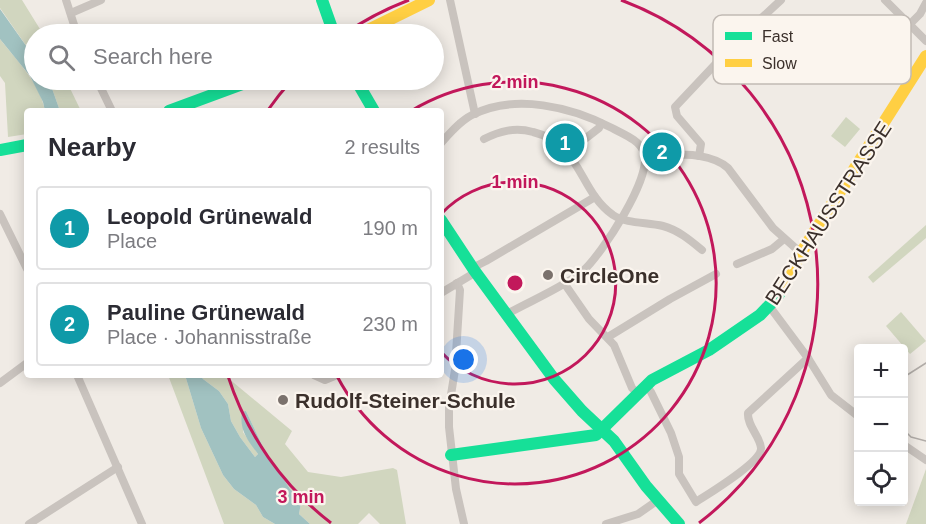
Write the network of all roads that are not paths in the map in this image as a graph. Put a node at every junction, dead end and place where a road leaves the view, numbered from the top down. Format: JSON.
{"nodes":[{"id":1,"x":66,"y":0,"type":"edge"},
{"id":2,"x":101,"y":0,"type":"edge"},
{"id":3,"x":322,"y":0,"type":"edge"},
{"id":4,"x":429,"y":0,"type":"edge"},
{"id":5,"x":450,"y":0,"type":"edge"},
{"id":6,"x":781,"y":0,"type":"edge"},
{"id":7,"x":885,"y":0,"type":"edge"},
{"id":8,"x":926,"y":3,"type":"edge"},
{"id":9,"x":71,"y":13,"type":"junction"},
{"id":10,"x":765,"y":15,"type":"edge"},
{"id":11,"x":901,"y":15,"type":"edge"},
{"id":12,"x":911,"y":23,"type":"edge"},
{"id":13,"x":74,"y":24,"type":"edge"},
{"id":14,"x":330,"y":24,"type":"edge"},
{"id":15,"x":380,"y":24,"type":"edge"},
{"id":16,"x":911,"y":25,"type":"edge"},
{"id":17,"x":926,"y":41,"type":"edge"},
{"id":18,"x":926,"y":56,"type":"edge"},
{"id":19,"x":713,"y":67,"type":"edge"},
{"id":20,"x":911,"y":81,"type":"edge"},
{"id":21,"x":909,"y":84,"type":"edge"},
{"id":22,"x":102,"y":90,"type":"edge"},
{"id":23,"x":226,"y":90,"type":"edge"},
{"id":24,"x":362,"y":90,"type":"edge"},
{"id":25,"x":111,"y":108,"type":"edge"},
{"id":26,"x":177,"y":108,"type":"edge"},
{"id":27,"x":372,"y":108,"type":"edge"},
{"id":28,"x":475,"y":114,"type":"junction"},
{"id":29,"x":602,"y":123,"type":"junction"},
{"id":30,"x":484,"y":139,"type":"dead end"},
{"id":31,"x":444,"y":140,"type":"edge"},
{"id":32,"x":24,"y":145,"type":"edge"},
{"id":33,"x":0,"y":150,"type":"edge"},
{"id":34,"x":568,"y":152,"type":"junction"},
{"id":35,"x":699,"y":156,"type":"junction"},
{"id":36,"x":646,"y":164,"type":"junction"},
{"id":37,"x":595,"y":197,"type":"junction"},
{"id":38,"x":0,"y":214,"type":"edge"},
{"id":39,"x":621,"y":219,"type":"junction"},
{"id":40,"x":444,"y":225,"type":"edge"},
{"id":41,"x":784,"y":239,"type":"junction"},
{"id":42,"x":702,"y":250,"type":"dead end"},
{"id":43,"x":801,"y":253,"type":"junction"},
{"id":44,"x":24,"y":263,"type":"edge"},
{"id":45,"x":737,"y":264,"type":"dead end"},
{"id":46,"x":474,"y":270,"type":"junction"},
{"id":47,"x":716,"y":274,"type":"dead end"},
{"id":48,"x":457,"y":283,"type":"junction"},
{"id":49,"x":564,"y":283,"type":"junction"},
{"id":50,"x":444,"y":291,"type":"edge"},
{"id":51,"x":770,"y":307,"type":"junction"},
{"id":52,"x":507,"y":314,"type":"junction"},
{"id":53,"x":608,"y":337,"type":"junction"},
{"id":54,"x":808,"y":358,"type":"junction"},
{"id":55,"x":24,"y":365,"type":"edge"},
{"id":56,"x":78,"y":378,"type":"edge"},
{"id":57,"x":0,"y":383,"type":"edge"},
{"id":58,"x":641,"y":389,"type":"junction"},
{"id":59,"x":854,"y":413,"type":"edge"},
{"id":60,"x":602,"y":430,"type":"junction"},
{"id":61,"x":908,"y":448,"type":"edge"},
{"id":62,"x":451,"y":455,"type":"junction"},
{"id":63,"x":926,"y":460,"type":"edge"},
{"id":64,"x":118,"y":467,"type":"junction"},
{"id":65,"x":658,"y":500,"type":"junction"},
{"id":66,"x":627,"y":521,"type":"edge"},
{"id":67,"x":29,"y":524,"type":"edge"},
{"id":68,"x":141,"y":524,"type":"edge"},
{"id":69,"x":464,"y":524,"type":"edge"},
{"id":70,"x":606,"y":524,"type":"edge"},
{"id":71,"x":679,"y":524,"type":"edge"}],
"edges":[{"from":1,"to":9,"type":"street"},
{"from":2,"to":9,"type":"street"},
{"from":3,"to":14,"type":"main road"},
{"from":4,"to":15,"type":"main road"},
{"from":5,"to":28,"type":"street"},
{"from":6,"to":10,"type":"street"},
{"from":7,"to":11,"type":"street"},
{"from":8,"to":12,"type":"street"},
{"from":9,"to":13,"type":"street"},
{"from":16,"to":17,"type":"street"},
{"from":18,"to":20,"type":"main road","name":"BECKHAUSSTRASSE"},
{"from":19,"to":35,"type":"street"},
{"from":21,"to":43,"type":"main road","name":"BECKHAUSSTRASSE"},
{"from":22,"to":25,"type":"street"},
{"from":23,"to":26,"type":"main road"},
{"from":24,"to":27,"type":"main road"},
{"from":28,"to":29,"type":"street"},
{"from":28,"to":31,"type":"street"},
{"from":29,"to":34,"type":"street"},
{"from":29,"to":36,"type":"street"},
{"from":30,"to":34,"type":"street"},
{"from":32,"to":33,"type":"main road"},
{"from":34,"to":37,"type":"street"},
{"from":35,"to":36,"type":"street"},
{"from":35,"to":41,"type":"street"},
{"from":36,"to":39,"type":"street"},
{"from":37,"to":39,"type":"street"},
{"from":37,"to":46,"type":"street"},
{"from":38,"to":44,"type":"street"},
{"from":39,"to":42,"type":"street"},
{"from":39,"to":49,"type":"street"},
{"from":40,"to":46,"type":"main road"},
{"from":41,"to":43,"type":"street"},
{"from":41,"to":45,"type":"street"},
{"from":43,"to":51,"type":"main road","name":"BECKHAUSSTRASSE"},
{"from":46,"to":48,"type":"street"},
{"from":46,"to":52,"type":"main road"},
{"from":47,"to":53,"type":"street"},
{"from":48,"to":50,"type":"street"},
{"from":48,"to":62,"type":"street"},
{"from":49,"to":52,"type":"street"},
{"from":49,"to":53,"type":"street"},
{"from":51,"to":54,"type":"street"},
{"from":51,"to":58,"type":"main road","name":"BECKHAUSSTRASSE"},
{"from":52,"to":60,"type":"main road"},
{"from":53,"to":58,"type":"street"},
{"from":54,"to":58,"type":"street"},
{"from":54,"to":59,"type":"street"},
{"from":55,"to":57,"type":"street"},
{"from":56,"to":64,"type":"street"},
{"from":58,"to":60,"type":"main road","name":"BECKHAUSSTRASSE"},
{"from":60,"to":62,"type":"main road"},
{"from":60,"to":65,"type":"main road"},
{"from":61,"to":63,"type":"street"},
{"from":62,"to":69,"type":"street"},
{"from":64,"to":67,"type":"street"},
{"from":64,"to":68,"type":"street"},
{"from":65,"to":66,"type":"street"},
{"from":65,"to":71,"type":"main road"},
{"from":66,"to":70,"type":"street"}]}
